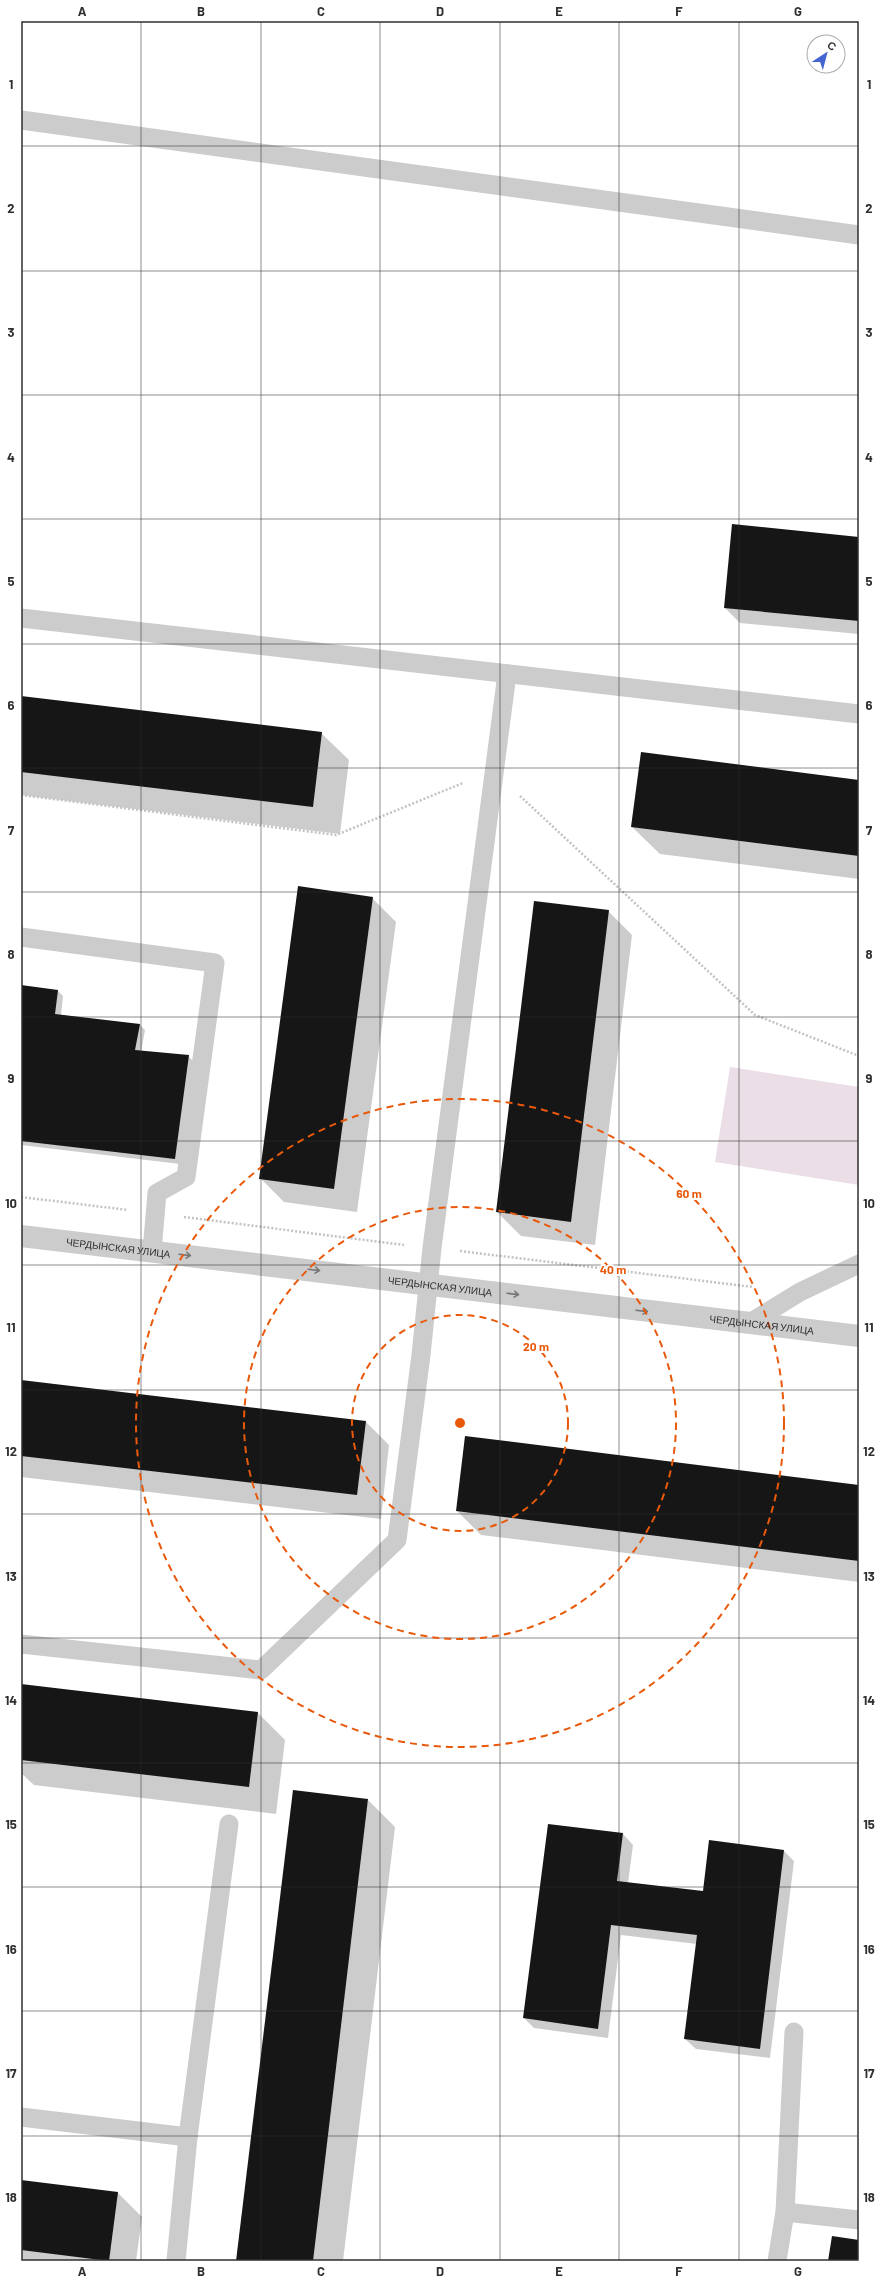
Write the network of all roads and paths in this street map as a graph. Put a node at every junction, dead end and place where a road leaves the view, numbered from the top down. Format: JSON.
{"nodes":[{"id":1,"x":21,"y":120,"type":"edge"},
{"id":2,"x":859,"y":235,"type":"edge"},
{"id":3,"x":21,"y":618,"type":"edge"},
{"id":4,"x":506,"y":674,"type":"junction"},
{"id":5,"x":859,"y":714,"type":"edge"},
{"id":6,"x":494,"y":771,"type":"junction"},
{"id":7,"x":21,"y":795,"type":"edge"},
{"id":8,"x":21,"y":937,"type":"edge"},
{"id":9,"x":859,"y":1056,"type":"edge"},
{"id":10,"x":21,"y":1236,"type":"edge"},
{"id":11,"x":152,"y":1251,"type":"junction"},
{"id":12,"x":859,"y":1264,"type":"edge"},
{"id":13,"x":430,"y":1283,"type":"junction"},
{"id":14,"x":748,"y":1324,"type":"junction"},
{"id":15,"x":859,"y":1336,"type":"edge"},
{"id":16,"x":21,"y":1644,"type":"edge"},
{"id":17,"x":229,"y":1824,"type":"dead end"},
{"id":18,"x":794,"y":2032,"type":"dead end"},
{"id":19,"x":21,"y":2116,"type":"edge"},
{"id":20,"x":188,"y":2137,"type":"junction"},
{"id":21,"x":784,"y":2212,"type":"junction"},
{"id":22,"x":859,"y":2220,"type":"edge"},
{"id":23,"x":176,"y":2261,"type":"edge"},
{"id":24,"x":777,"y":2261,"type":"edge"}],
"edges":[{"from":1,"to":2,"type":"lane"},
{"from":3,"to":4,"type":"lane"},
{"from":4,"to":5,"type":"lane"},
{"from":4,"to":6,"type":"lane"},
{"from":6,"to":7,"type":"path"},
{"from":6,"to":9,"type":"path"},
{"from":6,"to":13,"type":"lane"},
{"from":8,"to":11,"type":"lane"},
{"from":10,"to":11,"type":"street","name":"ЧЕРДЫНСКАЯ УЛИЦА"},
{"from":11,"to":13,"type":"street","name":"ЧЕРДЫНСКАЯ УЛИЦА","one_way":true},
{"from":12,"to":14,"type":"lane"},
{"from":13,"to":14,"type":"street","name":"ЧЕРДЫНСКАЯ УЛИЦА","one_way":true},
{"from":13,"to":16,"type":"lane"},
{"from":14,"to":15,"type":"street","name":"ЧЕРДЫНСКАЯ УЛИЦА"},
{"from":17,"to":20,"type":"lane"},
{"from":18,"to":21,"type":"lane"},
{"from":19,"to":20,"type":"lane"},
{"from":20,"to":23,"type":"lane"},
{"from":21,"to":22,"type":"lane"},
{"from":21,"to":24,"type":"lane"}]}
